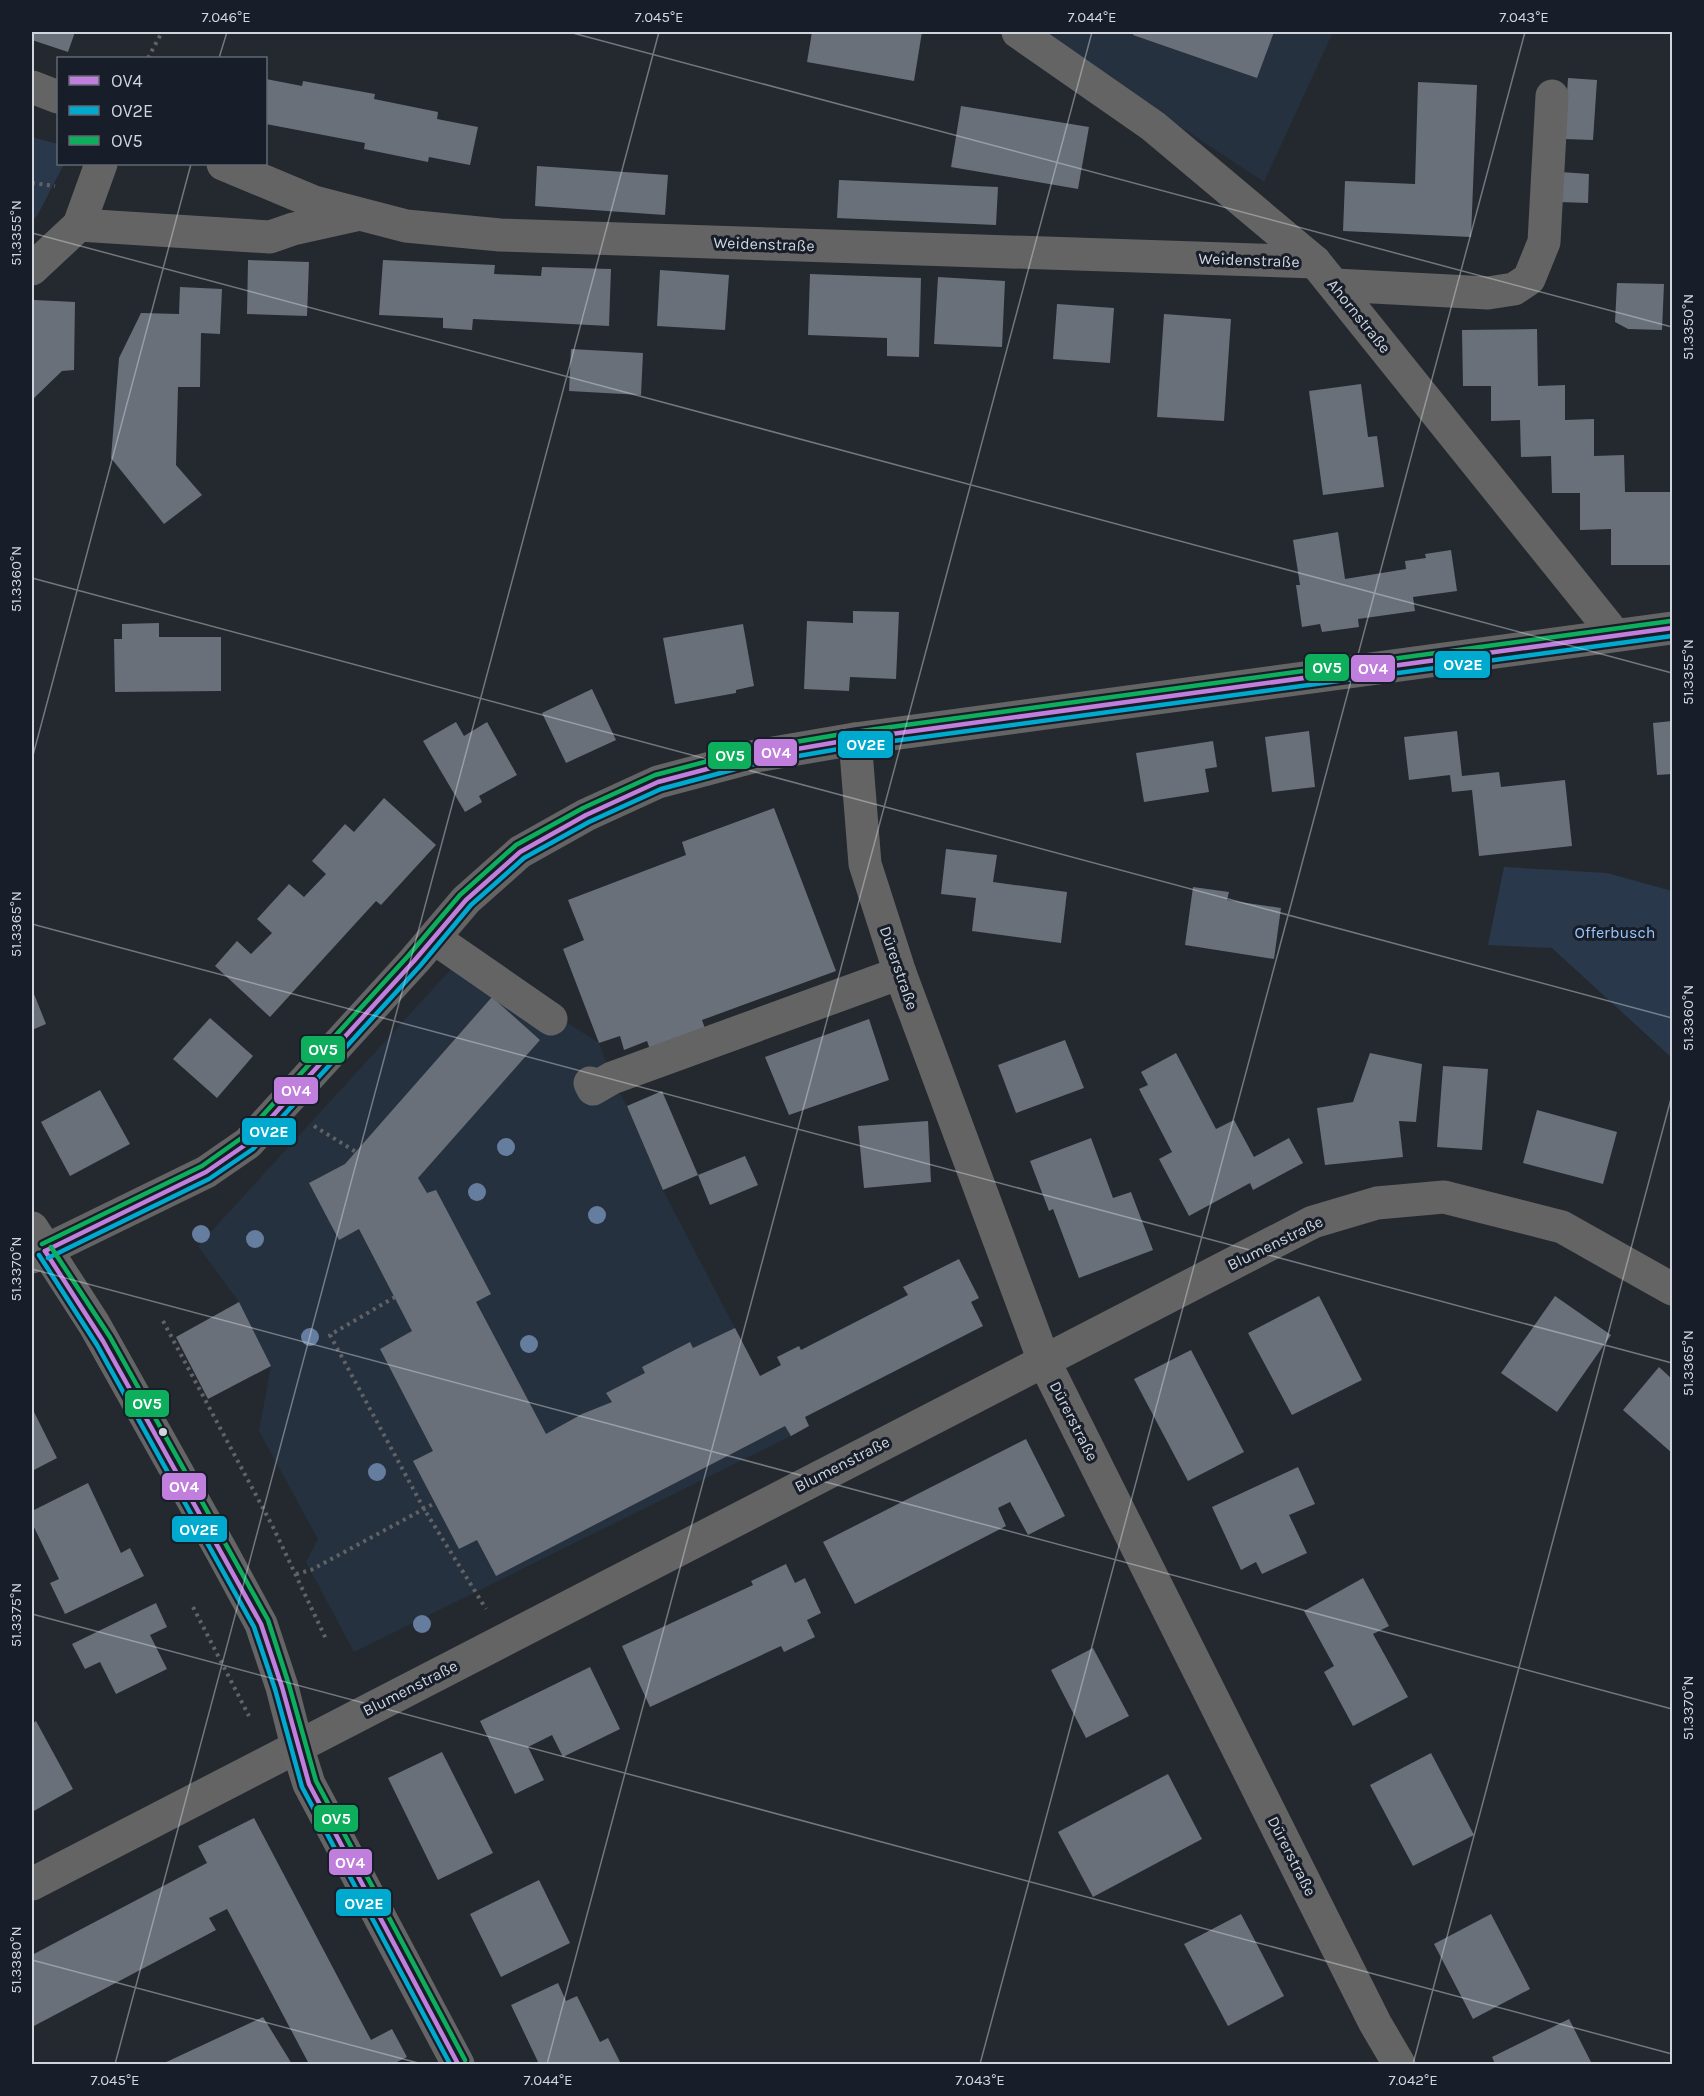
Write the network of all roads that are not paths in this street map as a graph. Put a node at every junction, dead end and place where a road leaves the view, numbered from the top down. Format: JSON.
{"nodes":[{"id":1,"x":1018,"y":32,"type":"edge"},
{"id":2,"x":32,"y":87,"type":"edge"},
{"id":3,"x":1552,"y":96,"type":"dead end"},
{"id":4,"x":57,"y":97,"type":"edge"},
{"id":5,"x":101,"y":165,"type":"edge"},
{"id":6,"x":225,"y":165,"type":"edge"},
{"id":7,"x":361,"y":214,"type":"junction"},
{"id":8,"x":80,"y":225,"type":"junction"},
{"id":9,"x":32,"y":269,"type":"edge"},
{"id":10,"x":1325,"y":273,"type":"junction"},
{"id":11,"x":1672,"y":628,"type":"edge"},
{"id":12,"x":1615,"y":635,"type":"junction"},
{"id":13,"x":855,"y":740,"type":"junction"},
{"id":14,"x":434,"y":938,"type":"junction"},
{"id":15,"x":900,"y":972,"type":"junction"},
{"id":16,"x":551,"y":1019,"type":"dead end"},
{"id":17,"x":590,"y":1083,"type":"dead end"},
{"id":18,"x":36,"y":1246,"type":"edge"},
{"id":19,"x":1672,"y":1289,"type":"edge"},
{"id":20,"x":1044,"y":1361,"type":"junction"},
{"id":21,"x":297,"y":1746,"type":"junction"},
{"id":22,"x":32,"y":1884,"type":"edge"},
{"id":23,"x":458,"y":2064,"type":"edge"},
{"id":24,"x":1399,"y":2064,"type":"edge"}],
"edges":[{"from":1,"to":10,"type":"street","name":"Ahornstraße"},
{"from":2,"to":4,"type":"street"},
{"from":3,"to":10,"type":"street","name":"Weidenstraße"},
{"from":5,"to":8,"type":"street"},
{"from":6,"to":7,"type":"street","name":"Weidenstraße"},
{"from":7,"to":8,"type":"street"},
{"from":7,"to":10,"type":"street","name":"Weidenstraße"},
{"from":8,"to":9,"type":"street"},
{"from":10,"to":12,"type":"street","name":"Ahornstraße"},
{"from":11,"to":12,"type":"street"},
{"from":12,"to":13,"type":"street"},
{"from":13,"to":14,"type":"street"},
{"from":13,"to":15,"type":"street","name":"Dürerstraße"},
{"from":14,"to":16,"type":"street"},
{"from":14,"to":18,"type":"street"},
{"from":15,"to":17,"type":"street"},
{"from":15,"to":20,"type":"street","name":"Dürerstraße"},
{"from":18,"to":21,"type":"main road"},
{"from":19,"to":20,"type":"street","name":"Blumenstraße"},
{"from":20,"to":21,"type":"street","name":"Blumenstraße"},
{"from":20,"to":24,"type":"street","name":"Dürerstraße"},
{"from":21,"to":22,"type":"street","name":"Blumenstraße"},
{"from":21,"to":23,"type":"main road"}]}
